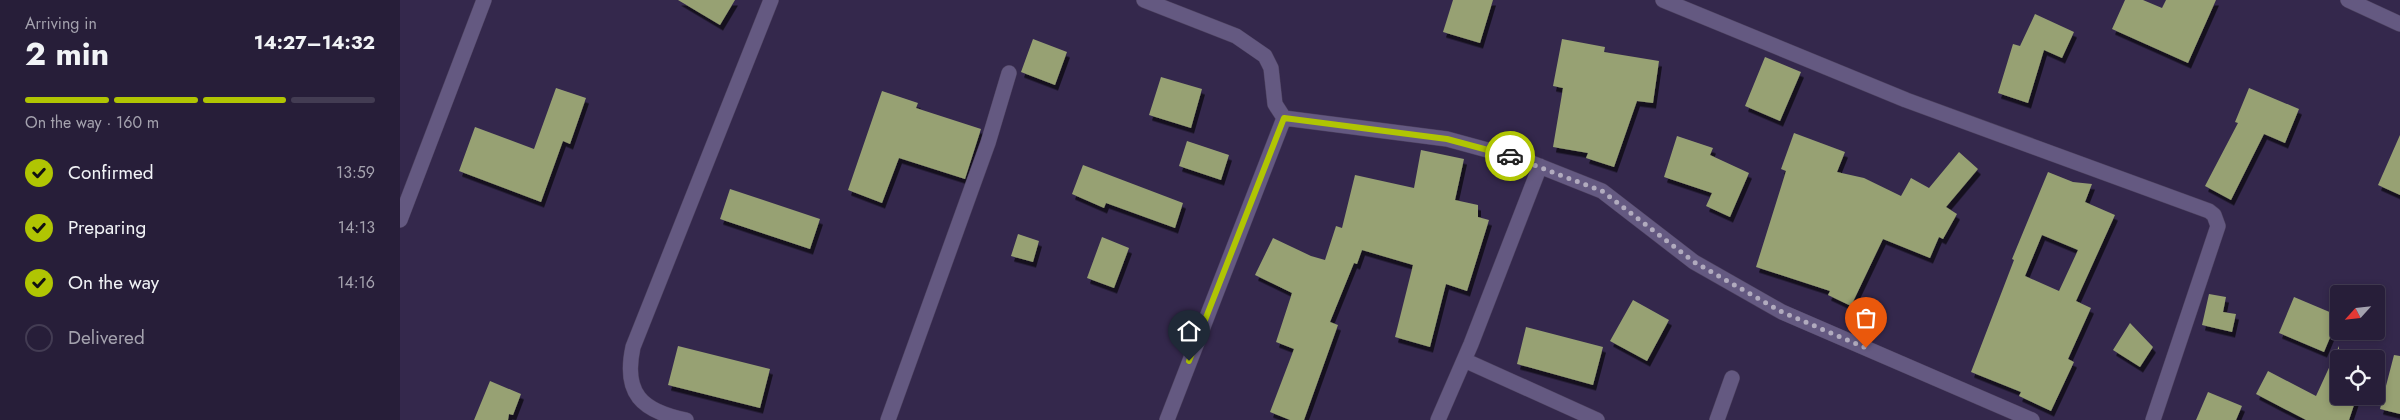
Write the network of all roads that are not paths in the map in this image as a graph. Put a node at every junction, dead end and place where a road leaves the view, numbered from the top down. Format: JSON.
{"nodes":[{"id":1,"x":484,"y":0,"type":"edge"},
{"id":2,"x":771,"y":0,"type":"edge"},
{"id":3,"x":1144,"y":0,"type":"edge"},
{"id":4,"x":1663,"y":0,"type":"edge"},
{"id":5,"x":2348,"y":0,"type":"edge"},
{"id":6,"x":2400,"y":24,"type":"edge"},
{"id":7,"x":1009,"y":73,"type":"dead end"},
{"id":8,"x":1284,"y":118,"type":"junction"},
{"id":9,"x":1540,"y":166,"type":"junction"},
{"id":10,"x":400,"y":220,"type":"edge"},
{"id":11,"x":1464,"y":360,"type":"junction"},
{"id":12,"x":1732,"y":378,"type":"dead end"},
{"id":13,"x":686,"y":420,"type":"edge"},
{"id":14,"x":888,"y":420,"type":"edge"},
{"id":15,"x":1167,"y":420,"type":"edge"},
{"id":16,"x":1438,"y":420,"type":"edge"},
{"id":17,"x":1598,"y":420,"type":"edge"},
{"id":18,"x":1717,"y":420,"type":"edge"},
{"id":19,"x":2032,"y":420,"type":"edge"},
{"id":20,"x":2153,"y":420,"type":"edge"}],
"edges":[{"from":1,"to":10,"type":"street"},
{"from":2,"to":13,"type":"street"},
{"from":3,"to":8,"type":"street"},
{"from":4,"to":20,"type":"street"},
{"from":5,"to":6,"type":"street"},
{"from":7,"to":14,"type":"street"},
{"from":8,"to":9,"type":"street"},
{"from":8,"to":15,"type":"street"},
{"from":9,"to":11,"type":"street"},
{"from":9,"to":19,"type":"street"},
{"from":11,"to":16,"type":"street"},
{"from":11,"to":17,"type":"street"},
{"from":12,"to":18,"type":"street"}]}
